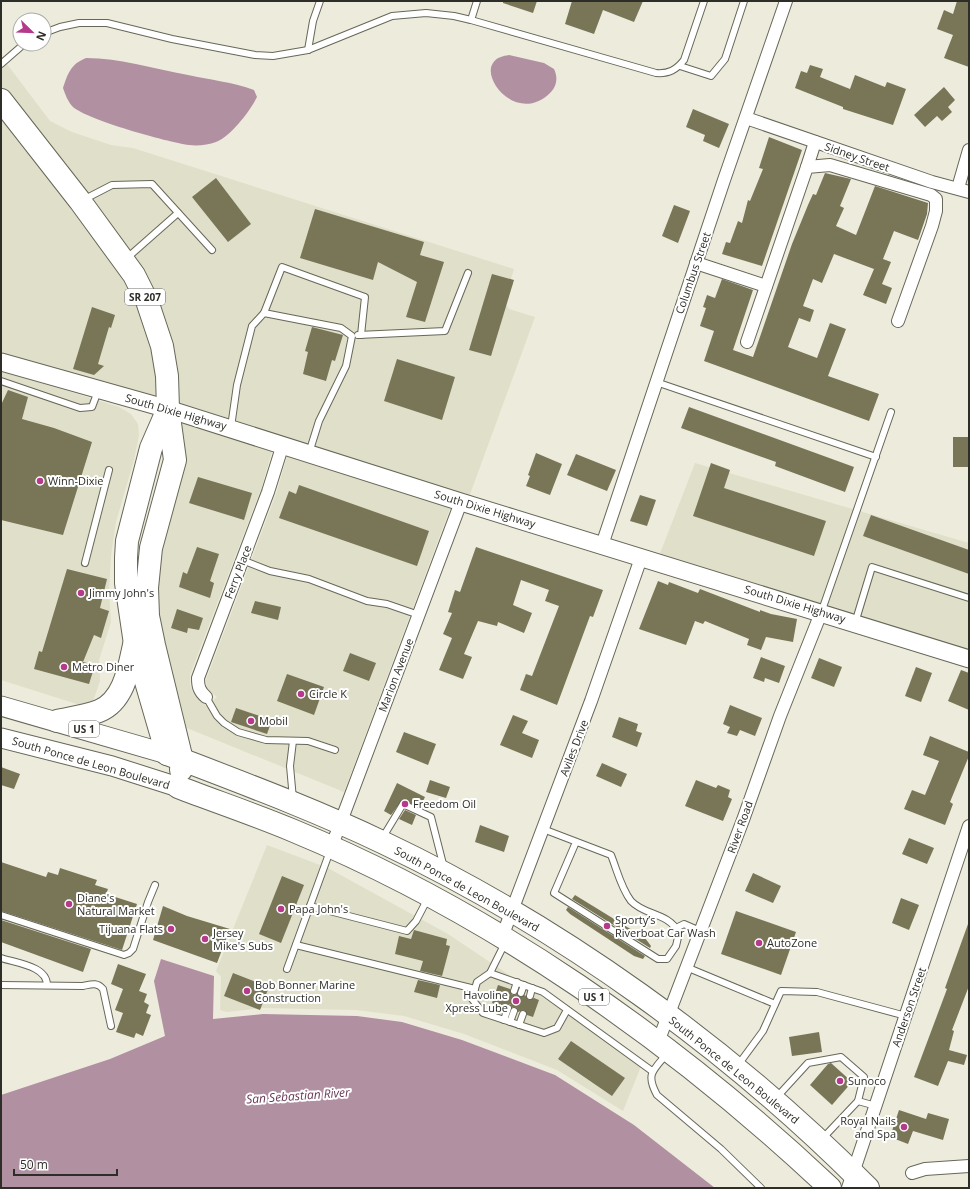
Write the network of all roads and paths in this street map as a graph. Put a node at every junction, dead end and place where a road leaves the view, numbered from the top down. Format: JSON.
{"nodes":[{"id":1,"x":320,"y":1,"type":"edge"},
{"id":2,"x":477,"y":1,"type":"edge"},
{"id":3,"x":704,"y":1,"type":"edge"},
{"id":4,"x":744,"y":1,"type":"edge"},
{"id":5,"x":786,"y":1,"type":"edge"},
{"id":6,"x":471,"y":20,"type":"junction"},
{"id":7,"x":52,"y":30,"type":"edge"},
{"id":8,"x":308,"y":50,"type":"junction"},
{"id":9,"x":15,"y":52,"type":"edge"},
{"id":10,"x":1,"y":64,"type":"edge"},
{"id":11,"x":680,"y":66,"type":"junction"},
{"id":12,"x":1,"y":100,"type":"edge"},
{"id":13,"x":746,"y":118,"type":"junction"},
{"id":14,"x":815,"y":142,"type":"junction"},
{"id":15,"x":969,"y":150,"type":"edge"},
{"id":16,"x":807,"y":167,"type":"junction"},
{"id":17,"x":963,"y":190,"type":"edge"},
{"id":18,"x":80,"y":201,"type":"junction"},
{"id":19,"x":178,"y":213,"type":"junction"},
{"id":20,"x":212,"y":250,"type":"dead end"},
{"id":21,"x":124,"y":260,"type":"junction"},
{"id":22,"x":696,"y":263,"type":"junction"},
{"id":23,"x":468,"y":273,"type":"dead end"},
{"id":24,"x":766,"y":286,"type":"junction"},
{"id":25,"x":264,"y":313,"type":"junction"},
{"id":26,"x":898,"y":320,"type":"dead end"},
{"id":27,"x":361,"y":335,"type":"junction"},
{"id":28,"x":352,"y":336,"type":"junction"},
{"id":29,"x":747,"y":342,"type":"dead end"},
{"id":30,"x":1,"y":362,"type":"edge"},
{"id":31,"x":1,"y":382,"type":"edge"},
{"id":32,"x":656,"y":382,"type":"junction"},
{"id":33,"x":98,"y":389,"type":"junction"},
{"id":34,"x":168,"y":409,"type":"junction"},
{"id":35,"x":891,"y":412,"type":"dead end"},
{"id":36,"x":231,"y":428,"type":"junction"},
{"id":37,"x":283,"y":444,"type":"junction"},
{"id":38,"x":309,"y":453,"type":"junction"},
{"id":39,"x":876,"y":457,"type":"junction"},
{"id":40,"x":109,"y":470,"type":"dead end"},
{"id":41,"x":461,"y":502,"type":"junction"},
{"id":42,"x":602,"y":545,"type":"junction"},
{"id":43,"x":641,"y":558,"type":"junction"},
{"id":44,"x":242,"y":560,"type":"junction"},
{"id":45,"x":85,"y":563,"type":"dead end"},
{"id":46,"x":969,"y":598,"type":"edge"},
{"id":47,"x":821,"y":613,"type":"junction"},
{"id":48,"x":419,"y":615,"type":"junction"},
{"id":49,"x":855,"y":623,"type":"junction"},
{"id":50,"x":135,"y":644,"type":"junction"},
{"id":51,"x":969,"y":659,"type":"edge"},
{"id":52,"x":206,"y":696,"type":"joint"},
{"id":53,"x":1,"y":706,"type":"edge"},
{"id":54,"x":57,"y":721,"type":"junction"},
{"id":55,"x":1,"y":738,"type":"edge"},
{"id":56,"x":293,"y":741,"type":"junction"},
{"id":57,"x":335,"y":750,"type":"dead end"},
{"id":58,"x":175,"y":757,"type":"junction"},
{"id":59,"x":178,"y":787,"type":"junction"},
{"id":60,"x":294,"y":803,"type":"junction"},
{"id":61,"x":341,"y":823,"type":"junction"},
{"id":62,"x":969,"y":826,"type":"edge"},
{"id":63,"x":544,"y":829,"type":"junction"},
{"id":64,"x":380,"y":841,"type":"junction"},
{"id":65,"x":576,"y":842,"type":"junction"},
{"id":66,"x":331,"y":848,"type":"junction"},
{"id":67,"x":446,"y":875,"type":"junction"},
{"id":68,"x":155,"y":885,"type":"dead end"},
{"id":69,"x":429,"y":896,"type":"junction"},
{"id":70,"x":310,"y":906,"type":"junction"},
{"id":71,"x":512,"y":912,"type":"junction"},
{"id":72,"x":1,"y":915,"type":"edge"},
{"id":73,"x":676,"y":928,"type":"junction"},
{"id":74,"x":700,"y":931,"type":"junction"},
{"id":75,"x":504,"y":939,"type":"junction"},
{"id":76,"x":296,"y":945,"type":"junction"},
{"id":77,"x":1,"y":958,"type":"edge"},
{"id":78,"x":686,"y":968,"type":"junction"},
{"id":79,"x":288,"y":969,"type":"dead end"},
{"id":80,"x":490,"y":973,"type":"junction"},
{"id":81,"x":517,"y":982,"type":"junction"},
{"id":82,"x":1,"y":985,"type":"edge"},
{"id":83,"x":524,"y":985,"type":"junction"},
{"id":84,"x":47,"y":986,"type":"junction"},
{"id":85,"x":532,"y":988,"type":"junction"},
{"id":86,"x":475,"y":989,"type":"junction"},
{"id":87,"x":514,"y":991,"type":"dead end"},
{"id":88,"x":521,"y":993,"type":"dead end"},
{"id":89,"x":530,"y":996,"type":"dead end"},
{"id":90,"x":775,"y":1004,"type":"junction"},
{"id":91,"x":508,"y":1008,"type":"dead end"},
{"id":92,"x":567,"y":1010,"type":"junction"},
{"id":93,"x":514,"y":1011,"type":"dead end"},
{"id":94,"x":523,"y":1014,"type":"dead end"},
{"id":95,"x":668,"y":1016,"type":"junction"},
{"id":96,"x":906,"y":1016,"type":"junction"},
{"id":97,"x":504,"y":1020,"type":"junction"},
{"id":98,"x":510,"y":1022,"type":"junction"},
{"id":99,"x":519,"y":1025,"type":"junction"},
{"id":100,"x":111,"y":1026,"type":"dead end"},
{"id":101,"x":664,"y":1046,"type":"junction"},
{"id":102,"x":735,"y":1069,"type":"junction"},
{"id":103,"x":652,"y":1071,"type":"junction"},
{"id":104,"x":774,"y":1101,"type":"junction"},
{"id":105,"x":858,"y":1101,"type":"junction"},
{"id":106,"x":876,"y":1106,"type":"junction"},
{"id":107,"x":820,"y":1142,"type":"junction"},
{"id":108,"x":969,"y":1166,"type":"edge"},
{"id":109,"x":912,"y":1173,"type":"dead end"},
{"id":110,"x":856,"y":1183,"type":"edge"},
{"id":111,"x":762,"y":1188,"type":"edge"},
{"id":112,"x":830,"y":1188,"type":"edge"}],
"edges":[{"from":1,"to":8,"type":"lane"},
{"from":2,"to":6,"type":"lane"},
{"from":3,"to":11,"type":"lane"},
{"from":4,"to":11,"type":"lane"},
{"from":5,"to":13,"type":"street","name":"Columbus Street"},
{"from":6,"to":8,"type":"lane"},
{"from":6,"to":11,"type":"lane"},
{"from":7,"to":8,"type":"lane"},
{"from":9,"to":10,"type":"lane"},
{"from":12,"to":18,"type":"highway","number":"SR 207"},
{"from":13,"to":14,"type":"street","name":"Sidney Street"},
{"from":13,"to":22,"type":"street","name":"Columbus Street"},
{"from":14,"to":16,"type":"street"},
{"from":14,"to":17,"type":"street","name":"Sidney Street"},
{"from":15,"to":17,"type":"street"},
{"from":16,"to":24,"type":"street"},
{"from":16,"to":26,"type":"street"},
{"from":18,"to":19,"type":"lane"},
{"from":18,"to":21,"type":"highway","number":"SR 207"},
{"from":19,"to":20,"type":"lane"},
{"from":19,"to":21,"type":"lane"},
{"from":21,"to":34,"type":"highway","number":"SR 207"},
{"from":22,"to":24,"type":"street"},
{"from":22,"to":32,"type":"street","name":"Columbus Street"},
{"from":23,"to":27,"type":"lane"},
{"from":24,"to":29,"type":"street"},
{"from":25,"to":27,"type":"lane"},
{"from":25,"to":28,"type":"lane"},
{"from":25,"to":36,"type":"lane"},
{"from":27,"to":28,"type":"lane"},
{"from":28,"to":38,"type":"lane"},
{"from":30,"to":33,"type":"main road","name":"South Dixie Highway"},
{"from":31,"to":33,"type":"lane"},
{"from":32,"to":39,"type":"lane"},
{"from":32,"to":42,"type":"street","name":"Columbus Street"},
{"from":33,"to":34,"type":"main road","name":"South Dixie Highway"},
{"from":34,"to":36,"type":"main road","name":"South Dixie Highway"},
{"from":34,"to":50,"type":"highway","number":"SR 207"},
{"from":34,"to":58,"type":"highway","number":"SR 207"},
{"from":35,"to":39,"type":"lane"},
{"from":36,"to":37,"type":"main road","name":"South Dixie Highway"},
{"from":37,"to":38,"type":"main road","name":"South Dixie Highway"},
{"from":37,"to":44,"type":"street","name":"Ferry Place"},
{"from":38,"to":41,"type":"main road","name":"South Dixie Highway"},
{"from":39,"to":47,"type":"lane"},
{"from":40,"to":45,"type":"lane"},
{"from":41,"to":42,"type":"main road","name":"South Dixie Highway"},
{"from":41,"to":48,"type":"street","name":"Marion Avenue"},
{"from":42,"to":43,"type":"main road","name":"South Dixie Highway"},
{"from":43,"to":47,"type":"main road","name":"South Dixie Highway"},
{"from":43,"to":63,"type":"street","name":"Aviles Drive"},
{"from":44,"to":48,"type":"lane"},
{"from":44,"to":52,"type":"street","name":"Ferry Place"},
{"from":46,"to":49,"type":"lane"},
{"from":47,"to":49,"type":"main road","name":"South Dixie Highway"},
{"from":47,"to":74,"type":"street","name":"River Road"},
{"from":48,"to":61,"type":"street","name":"Marion Avenue"},
{"from":49,"to":51,"type":"main road","name":"South Dixie Highway"},
{"from":50,"to":54,"type":"highway"},
{"from":50,"to":58,"type":"highway","number":"SR 207"},
{"from":52,"to":56,"type":"lane"},
{"from":53,"to":54,"type":"main road","name":"South Ponce de Leon Boulevard","number":"US 1"},
{"from":54,"to":58,"type":"main road","name":"South Ponce de Leon Boulevard","number":"US 1"},
{"from":55,"to":59,"type":"main road","name":"South Ponce de Leon Boulevard","number":"US 1"},
{"from":56,"to":57,"type":"lane"},
{"from":56,"to":60,"type":"lane"},
{"from":58,"to":59,"type":"highway","number":"SR 207"},
{"from":58,"to":60,"type":"highway","name":"South Ponce de Leon Boulevard","number":"US 1"},
{"from":59,"to":66,"type":"highway","name":"South Ponce de Leon Boulevard","number":"US 1"},
{"from":60,"to":61,"type":"highway","name":"South Ponce de Leon Boulevard","number":"US 1"},
{"from":61,"to":64,"type":"highway","name":"South Ponce de Leon Boulevard","number":"US 1"},
{"from":61,"to":66,"type":"street","name":"Marion Avenue"},
{"from":62,"to":96,"type":"street","name":"Anderson Street"},
{"from":63,"to":65,"type":"lane"},
{"from":63,"to":71,"type":"street","name":"Aviles Drive"},
{"from":64,"to":67,"type":"highway","name":"South Ponce de Leon Boulevard","number":"US 1"},
{"from":64,"to":67,"type":"lane"},
{"from":65,"to":73,"type":"lane"},
{"from":65,"to":73,"type":"lane"},
{"from":66,"to":69,"type":"highway","name":"South Ponce de Leon Boulevard","number":"US 1"},
{"from":66,"to":70,"type":"lane"},
{"from":67,"to":71,"type":"highway","name":"South Ponce de Leon Boulevard","number":"US 1"},
{"from":68,"to":72,"type":"lane"},
{"from":69,"to":70,"type":"lane"},
{"from":69,"to":75,"type":"highway","name":"South Ponce de Leon Boulevard","number":"US 1"},
{"from":70,"to":76,"type":"lane"},
{"from":71,"to":75,"type":"street","name":"Aviles Drive"},
{"from":71,"to":95,"type":"highway","name":"South Ponce de Leon Boulevard","number":"US 1"},
{"from":73,"to":74,"type":"lane"},
{"from":74,"to":78,"type":"street","name":"River Road"},
{"from":75,"to":80,"type":"lane"},
{"from":75,"to":101,"type":"highway","name":"South Ponce de Leon Boulevard","number":"US 1"},
{"from":76,"to":79,"type":"lane"},
{"from":76,"to":86,"type":"lane"},
{"from":77,"to":84,"type":"lane"},
{"from":78,"to":90,"type":"lane"},
{"from":78,"to":95,"type":"street","name":"River Road"},
{"from":80,"to":81,"type":"lane"},
{"from":80,"to":86,"type":"lane"},
{"from":81,"to":83,"type":"lane"},
{"from":81,"to":87,"type":"lane"},
{"from":82,"to":84,"type":"lane"},
{"from":83,"to":85,"type":"lane"},
{"from":83,"to":88,"type":"lane"},
{"from":84,"to":100,"type":"lane"},
{"from":85,"to":89,"type":"lane"},
{"from":85,"to":92,"type":"lane"},
{"from":86,"to":97,"type":"lane"},
{"from":90,"to":96,"type":"lane"},
{"from":90,"to":102,"type":"lane"},
{"from":91,"to":97,"type":"lane"},
{"from":92,"to":99,"type":"lane"},
{"from":92,"to":103,"type":"lane"},
{"from":93,"to":98,"type":"lane"},
{"from":94,"to":99,"type":"lane"},
{"from":95,"to":101,"type":"street","name":"River Road"},
{"from":95,"to":102,"type":"highway","name":"South Ponce de Leon Boulevard","number":"US 1"},
{"from":96,"to":106,"type":"street","name":"Anderson Street"},
{"from":97,"to":98,"type":"lane"},
{"from":98,"to":99,"type":"lane"},
{"from":101,"to":103,"type":"lane"},
{"from":101,"to":112,"type":"highway","name":"South Ponce de Leon Boulevard","number":"US 1"},
{"from":102,"to":104,"type":"highway","name":"South Ponce de Leon Boulevard","number":"US 1"},
{"from":103,"to":111,"type":"lane"},
{"from":104,"to":105,"type":"lane"},
{"from":104,"to":107,"type":"highway","name":"South Ponce de Leon Boulevard","number":"US 1"},
{"from":105,"to":106,"type":"lane"},
{"from":105,"to":107,"type":"lane"},
{"from":106,"to":110,"type":"street","name":"Anderson Street"},
{"from":107,"to":110,"type":"highway","name":"South Ponce de Leon Boulevard","number":"US 1"},
{"from":108,"to":109,"type":"street"}]}
